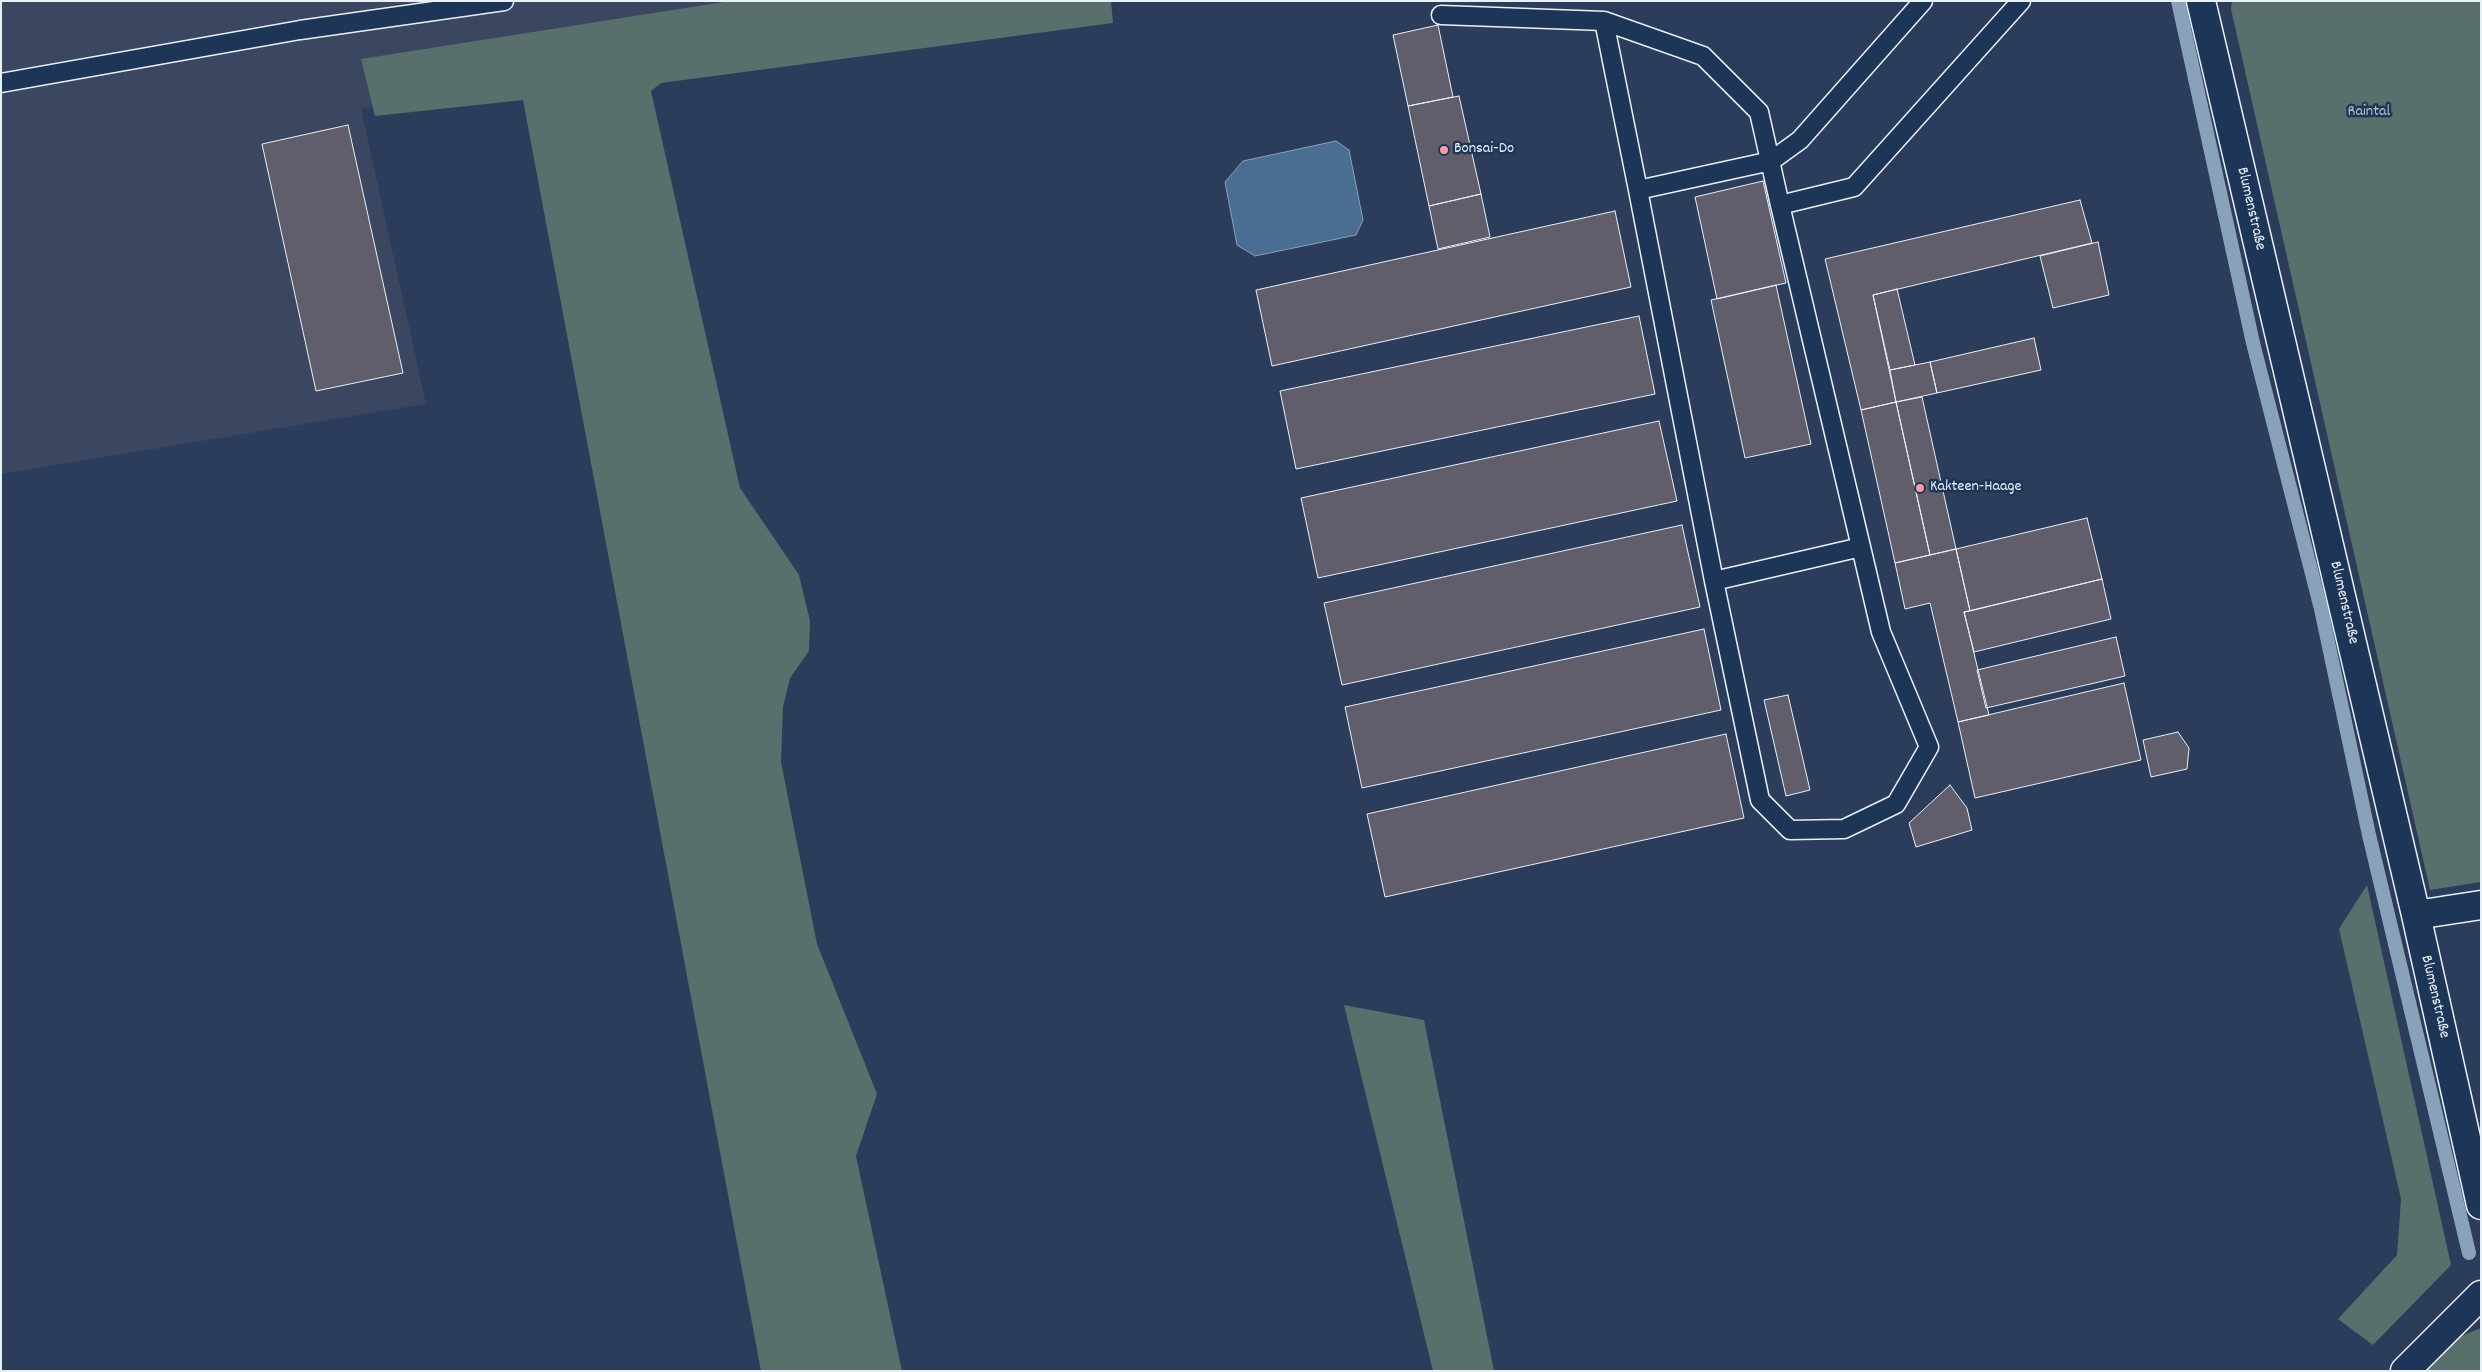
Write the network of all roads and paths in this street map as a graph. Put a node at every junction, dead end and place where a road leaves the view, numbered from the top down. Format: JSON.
{"nodes":[{"id":1,"x":504,"y":1,"type":"edge"},
{"id":2,"x":1923,"y":1,"type":"edge"},
{"id":3,"x":2021,"y":1,"type":"edge"},
{"id":4,"x":2201,"y":1,"type":"edge"},
{"id":5,"x":1442,"y":15,"type":"dead end"},
{"id":6,"x":1604,"y":21,"type":"junction"},
{"id":7,"x":1,"y":83,"type":"edge"},
{"id":8,"x":1771,"y":161,"type":"junction"},
{"id":9,"x":1638,"y":190,"type":"junction"},
{"id":10,"x":1780,"y":205,"type":"junction"},
{"id":11,"x":1861,"y":547,"type":"junction"},
{"id":12,"x":1714,"y":581,"type":"junction"},
{"id":13,"x":2481,"y":905,"type":"edge"},
{"id":14,"x":2416,"y":914,"type":"junction"},
{"id":15,"x":2481,"y":1205,"type":"edge"},
{"id":16,"x":2481,"y":1295,"type":"edge"},
{"id":17,"x":2405,"y":1371,"type":"edge"}],
"edges":[{"from":1,"to":7,"type":"lane"},
{"from":2,"to":8,"type":"lane"},
{"from":3,"to":10,"type":"lane"},
{"from":4,"to":14,"type":"street","name":"Blumenstraße"},
{"from":5,"to":6,"type":"lane"},
{"from":6,"to":8,"type":"lane"},
{"from":6,"to":9,"type":"lane"},
{"from":8,"to":9,"type":"lane"},
{"from":8,"to":10,"type":"lane"},
{"from":9,"to":12,"type":"lane"},
{"from":10,"to":11,"type":"lane"},
{"from":11,"to":12,"type":"lane"},
{"from":11,"to":12,"type":"lane"},
{"from":13,"to":14,"type":"street"},
{"from":14,"to":15,"type":"street","name":"Blumenstraße"},
{"from":16,"to":17,"type":"street"}]}
